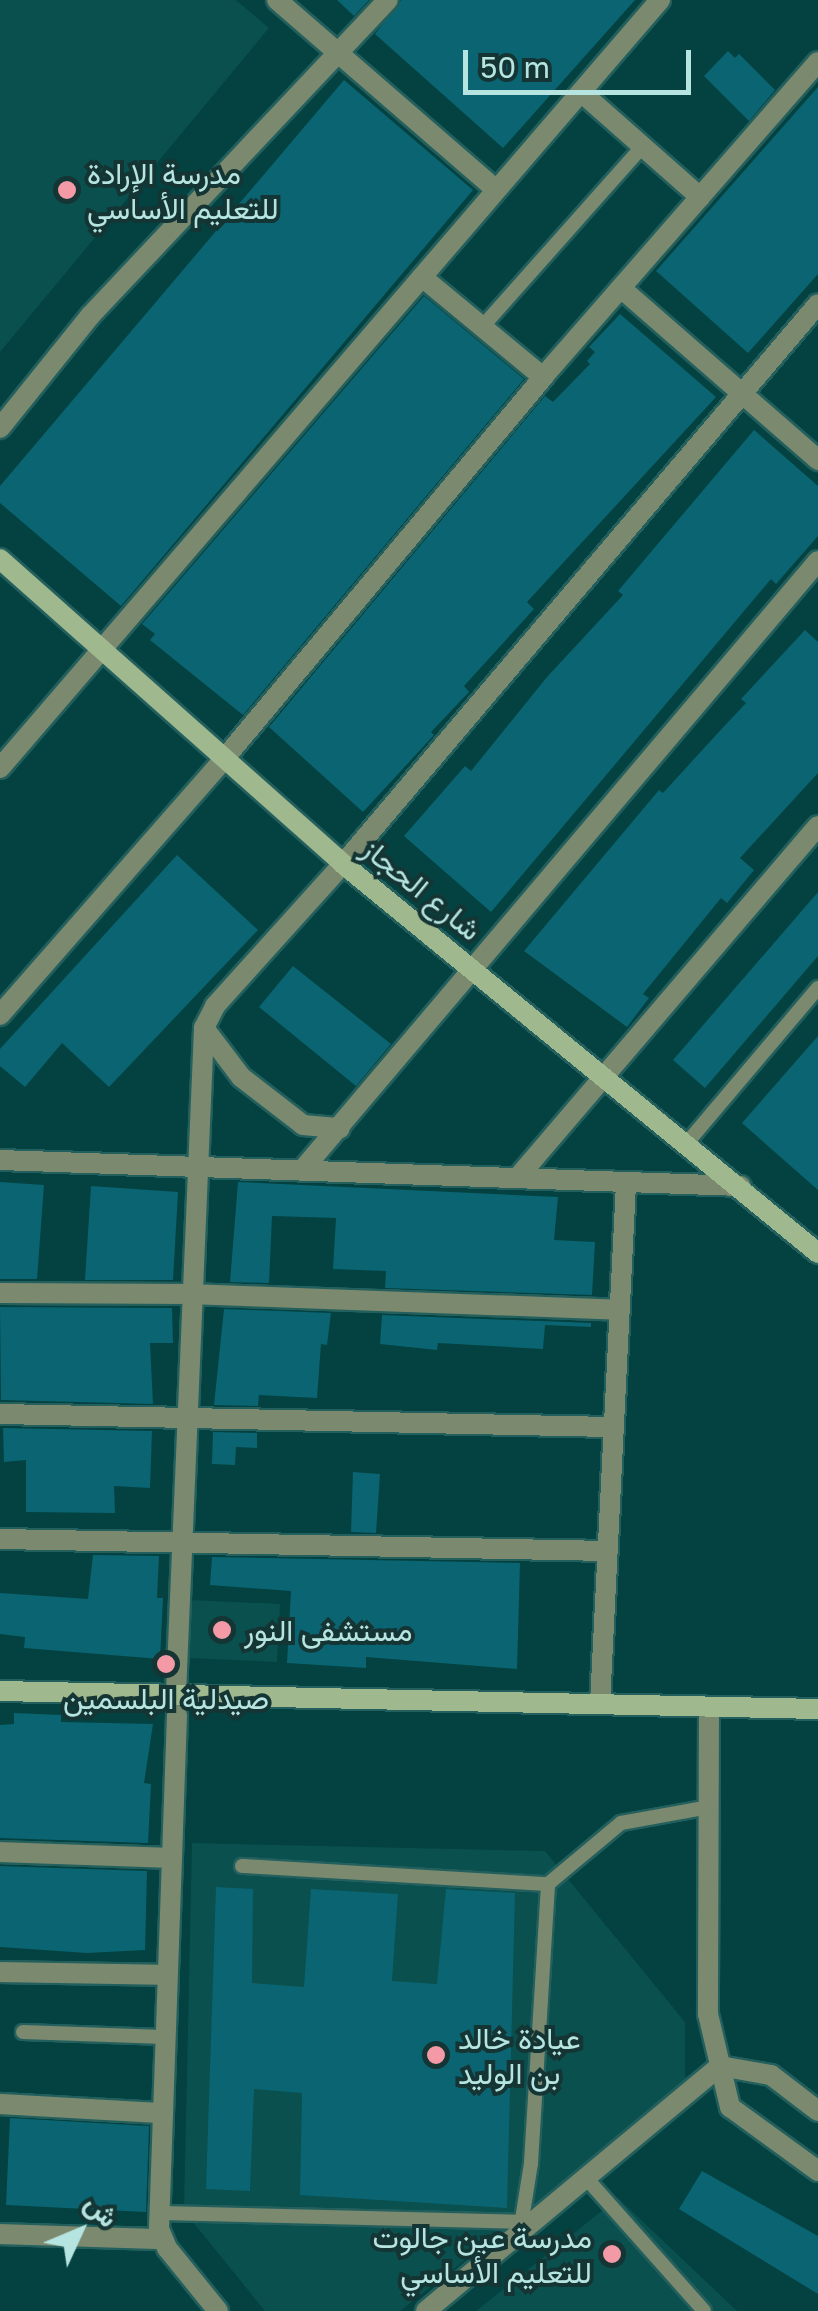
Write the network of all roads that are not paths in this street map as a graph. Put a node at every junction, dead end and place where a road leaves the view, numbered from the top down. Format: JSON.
{"nodes":[{"id":1,"x":277,"y":0,"type":"edge"},
{"id":2,"x":388,"y":0,"type":"edge"},
{"id":3,"x":660,"y":0,"type":"edge"},
{"id":4,"x":341,"y":55,"type":"junction"},
{"id":5,"x":818,"y":62,"type":"edge"},
{"id":6,"x":580,"y":92,"type":"junction"},
{"id":7,"x":642,"y":147,"type":"junction"},
{"id":8,"x":495,"y":189,"type":"junction"},
{"id":9,"x":700,"y":197,"type":"junction"},
{"id":10,"x":422,"y":277,"type":"junction"},
{"id":11,"x":621,"y":288,"type":"junction"},
{"id":12,"x":818,"y":304,"type":"edge"},
{"id":13,"x":483,"y":326,"type":"junction"},
{"id":14,"x":543,"y":377,"type":"junction"},
{"id":15,"x":741,"y":394,"type":"junction"},
{"id":16,"x":0,"y":428,"type":"edge"},
{"id":17,"x":818,"y":460,"type":"edge"},
{"id":18,"x":0,"y":559,"type":"edge"},
{"id":19,"x":818,"y":561,"type":"edge"},
{"id":20,"x":802,"y":580,"type":"junction"},
{"id":21,"x":818,"y":594,"type":"edge"},
{"id":22,"x":102,"y":650,"type":"junction"},
{"id":23,"x":224,"y":759,"type":"junction"},
{"id":24,"x":0,"y":768,"type":"edge"},
{"id":25,"x":818,"y":826,"type":"edge"},
{"id":26,"x":344,"y":864,"type":"junction"},
{"id":27,"x":470,"y":968,"type":"junction"},
{"id":28,"x":818,"y":988,"type":"edge"},
{"id":29,"x":0,"y":1015,"type":"edge"},
{"id":30,"x":204,"y":1028,"type":"junction"},
{"id":31,"x":604,"y":1077,"type":"junction"},
{"id":32,"x":340,"y":1128,"type":"junction"},
{"id":33,"x":687,"y":1143,"type":"junction"},
{"id":34,"x":0,"y":1160,"type":"edge"},
{"id":35,"x":195,"y":1165,"type":"junction"},
{"id":36,"x":304,"y":1168,"type":"junction"},
{"id":37,"x":519,"y":1176,"type":"junction"},
{"id":38,"x":626,"y":1182,"type":"junction"},
{"id":39,"x":741,"y":1186,"type":"junction"},
{"id":40,"x":818,"y":1253,"type":"edge"},
{"id":41,"x":0,"y":1293,"type":"edge"},
{"id":42,"x":189,"y":1294,"type":"junction"},
{"id":43,"x":619,"y":1310,"type":"junction"},
{"id":44,"x":0,"y":1414,"type":"edge"},
{"id":45,"x":185,"y":1415,"type":"junction"},
{"id":46,"x":612,"y":1426,"type":"junction"},
{"id":47,"x":0,"y":1539,"type":"edge"},
{"id":48,"x":179,"y":1540,"type":"junction"},
{"id":49,"x":606,"y":1551,"type":"junction"},
{"id":50,"x":0,"y":1692,"type":"edge"},
{"id":51,"x":600,"y":1704,"type":"junction"},
{"id":52,"x":176,"y":1705,"type":"junction"},
{"id":53,"x":709,"y":1708,"type":"junction"},
{"id":54,"x":818,"y":1709,"type":"edge"},
{"id":55,"x":709,"y":1807,"type":"junction"},
{"id":56,"x":0,"y":1852,"type":"edge"},
{"id":57,"x":170,"y":1858,"type":"junction"},
{"id":58,"x":242,"y":1866,"type":"dead end"},
{"id":59,"x":548,"y":1884,"type":"junction"},
{"id":60,"x":0,"y":1972,"type":"edge"},
{"id":61,"x":165,"y":1975,"type":"junction"},
{"id":62,"x":23,"y":2032,"type":"dead end"},
{"id":63,"x":164,"y":2037,"type":"junction"},
{"id":64,"x":720,"y":2066,"type":"junction"},
{"id":65,"x":0,"y":2104,"type":"edge"},
{"id":66,"x":818,"y":2111,"type":"edge"},
{"id":67,"x":163,"y":2113,"type":"junction"},
{"id":68,"x":818,"y":2171,"type":"edge"},
{"id":69,"x":586,"y":2179,"type":"junction"},
{"id":70,"x":159,"y":2213,"type":"junction"},
{"id":71,"x":520,"y":2230,"type":"junction"},
{"id":72,"x":0,"y":2234,"type":"edge"},
{"id":73,"x":162,"y":2239,"type":"junction"},
{"id":74,"x":218,"y":2311,"type":"edge"},
{"id":75,"x":426,"y":2311,"type":"edge"},
{"id":76,"x":704,"y":2311,"type":"edge"}],
"edges":[{"from":1,"to":4,"type":"street"},
{"from":2,"to":4,"type":"street"},
{"from":3,"to":6,"type":"street"},
{"from":4,"to":8,"type":"street"},
{"from":4,"to":16,"type":"street"},
{"from":5,"to":9,"type":"street"},
{"from":6,"to":7,"type":"street"},
{"from":6,"to":8,"type":"street"},
{"from":7,"to":9,"type":"street"},
{"from":7,"to":13,"type":"lane"},
{"from":8,"to":10,"type":"street"},
{"from":9,"to":11,"type":"street"},
{"from":10,"to":13,"type":"street"},
{"from":10,"to":22,"type":"street"},
{"from":11,"to":14,"type":"street"},
{"from":11,"to":15,"type":"street"},
{"from":12,"to":15,"type":"street"},
{"from":13,"to":14,"type":"street"},
{"from":14,"to":23,"type":"street"},
{"from":15,"to":17,"type":"street"},
{"from":15,"to":26,"type":"street"},
{"from":18,"to":22,"type":"main road","name":"شارع الحجاز"},
{"from":19,"to":20,"type":"street"},
{"from":20,"to":21,"type":"street"},
{"from":20,"to":27,"type":"street"},
{"from":22,"to":23,"type":"main road","name":"شارع الحجاز"},
{"from":22,"to":24,"type":"street"},
{"from":23,"to":26,"type":"main road","name":"شارع الحجاز"},
{"from":23,"to":29,"type":"street"},
{"from":25,"to":31,"type":"street"},
{"from":26,"to":27,"type":"main road","name":"شارع الحجاز"},
{"from":26,"to":30,"type":"street"},
{"from":27,"to":31,"type":"main road","name":"شارع الحجاز"},
{"from":27,"to":32,"type":"street"},
{"from":28,"to":33,"type":"lane"},
{"from":30,"to":32,"type":"street"},
{"from":30,"to":35,"type":"street"},
{"from":31,"to":33,"type":"main road","name":"شارع الحجاز"},
{"from":31,"to":37,"type":"street"},
{"from":32,"to":36,"type":"street"},
{"from":33,"to":39,"type":"main road","name":"شارع الحجاز"},
{"from":34,"to":35,"type":"street"},
{"from":35,"to":36,"type":"street"},
{"from":35,"to":42,"type":"street"},
{"from":36,"to":37,"type":"street"},
{"from":37,"to":38,"type":"street"},
{"from":38,"to":39,"type":"street"},
{"from":38,"to":43,"type":"street"},
{"from":39,"to":40,"type":"main road","name":"شارع الحجاز"},
{"from":41,"to":42,"type":"street"},
{"from":42,"to":43,"type":"street"},
{"from":42,"to":45,"type":"street"},
{"from":43,"to":46,"type":"street"},
{"from":44,"to":45,"type":"street"},
{"from":45,"to":46,"type":"street"},
{"from":45,"to":48,"type":"street"},
{"from":46,"to":49,"type":"street"},
{"from":47,"to":48,"type":"street"},
{"from":48,"to":49,"type":"street"},
{"from":48,"to":52,"type":"street"},
{"from":49,"to":51,"type":"street"},
{"from":50,"to":52,"type":"main road"},
{"from":51,"to":52,"type":"main road"},
{"from":51,"to":53,"type":"main road"},
{"from":52,"to":57,"type":"street"},
{"from":53,"to":54,"type":"main road"},
{"from":53,"to":55,"type":"street"},
{"from":55,"to":59,"type":"lane"},
{"from":55,"to":64,"type":"street"},
{"from":56,"to":57,"type":"street"},
{"from":57,"to":61,"type":"street"},
{"from":58,"to":59,"type":"lane"},
{"from":59,"to":71,"type":"lane"},
{"from":60,"to":61,"type":"street"},
{"from":61,"to":63,"type":"street"},
{"from":62,"to":63,"type":"lane"},
{"from":63,"to":67,"type":"street"},
{"from":64,"to":66,"type":"street"},
{"from":64,"to":68,"type":"street"},
{"from":64,"to":69,"type":"street"},
{"from":65,"to":67,"type":"street"},
{"from":67,"to":70,"type":"street"},
{"from":69,"to":71,"type":"street"},
{"from":69,"to":76,"type":"lane"},
{"from":70,"to":71,"type":"lane"},
{"from":70,"to":73,"type":"street"},
{"from":71,"to":75,"type":"street"},
{"from":72,"to":73,"type":"street"},
{"from":73,"to":74,"type":"street"}]}
